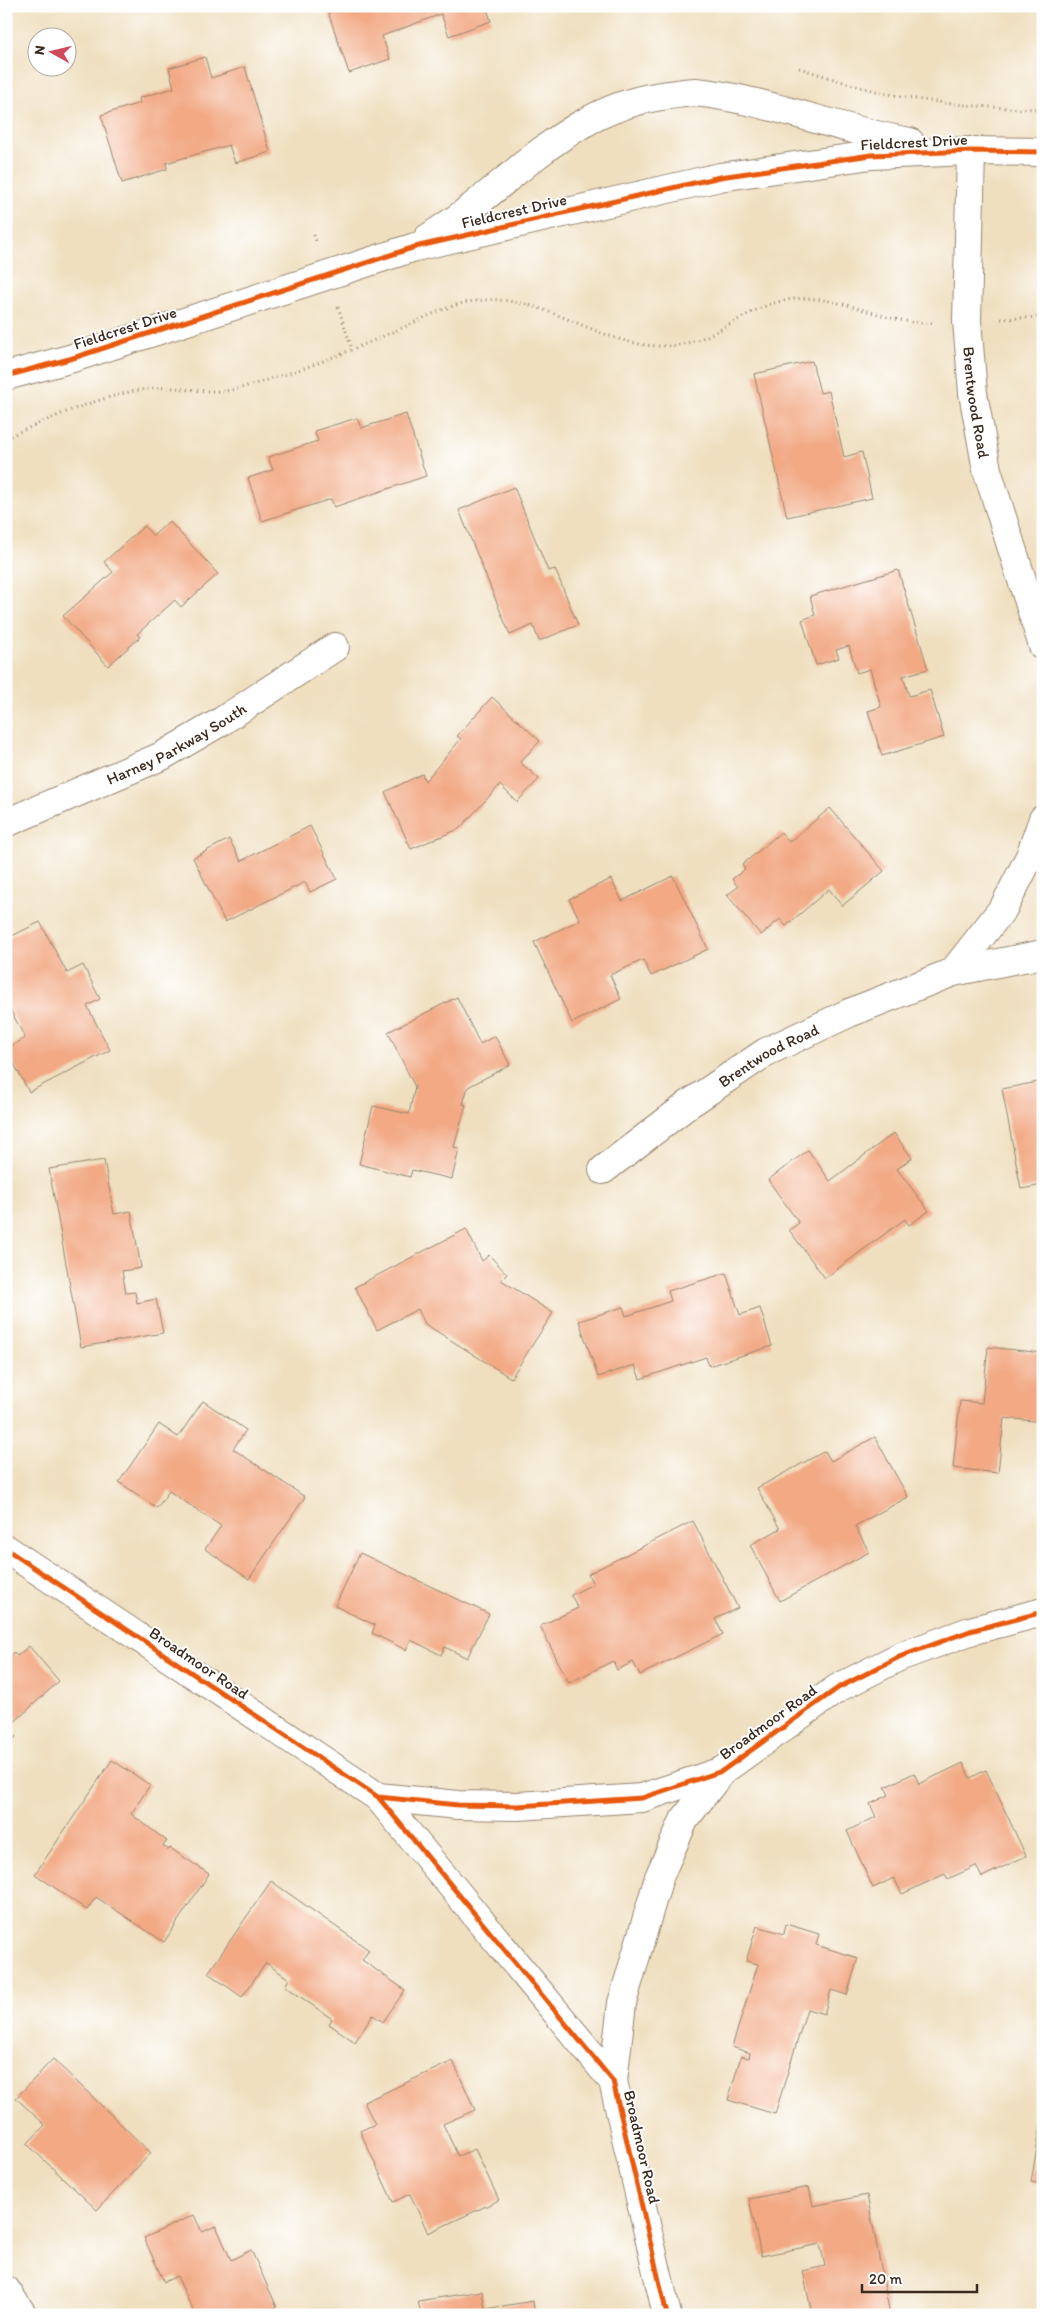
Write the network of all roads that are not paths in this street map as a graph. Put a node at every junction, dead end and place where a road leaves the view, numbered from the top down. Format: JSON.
{"nodes":[{"id":1,"x":971,"y":151,"type":"junction"},
{"id":2,"x":1043,"y":152,"type":"edge"},
{"id":3,"x":415,"y":247,"type":"junction"},
{"id":4,"x":6,"y":376,"type":"edge"},
{"id":5,"x":1043,"y":646,"type":"edge"},
{"id":6,"x":335,"y":647,"type":"dead end"},
{"id":7,"x":1043,"y":820,"type":"edge"},
{"id":8,"x":6,"y":823,"type":"edge"},
{"id":9,"x":1043,"y":954,"type":"edge"},
{"id":10,"x":953,"y":972,"type":"junction"},
{"id":11,"x":603,"y":1170,"type":"dead end"},
{"id":12,"x":6,"y":1549,"type":"edge"},
{"id":13,"x":1043,"y":1612,"type":"edge"},
{"id":14,"x":722,"y":1771,"type":"junction"},
{"id":15,"x":378,"y":1797,"type":"junction"},
{"id":16,"x":613,"y":2081,"type":"junction"},
{"id":17,"x":6,"y":2290,"type":"edge"},
{"id":18,"x":24,"y":2315,"type":"edge"},
{"id":19,"x":667,"y":2315,"type":"edge"}],
"edges":[{"from":1,"to":2,"type":"street","name":"Fieldcrest Drive"},
{"from":1,"to":3,"type":"street","name":"Fieldcrest Drive"},
{"from":1,"to":3,"type":"street","name":"Fieldcrest Drive"},
{"from":1,"to":5,"type":"street","name":"Brentwood Road"},
{"from":3,"to":4,"type":"street","name":"Fieldcrest Drive"},
{"from":6,"to":8,"type":"street","name":"Harney Parkway South"},
{"from":7,"to":10,"type":"street"},
{"from":9,"to":10,"type":"street","name":"Brentwood Road"},
{"from":10,"to":11,"type":"street","name":"Brentwood Road"},
{"from":12,"to":15,"type":"street","name":"Broadmoor Road"},
{"from":13,"to":14,"type":"street","name":"Broadmoor Road"},
{"from":14,"to":15,"type":"street","name":"Broadmoor Road"},
{"from":14,"to":16,"type":"street","name":"Broadmoor Road"},
{"from":15,"to":16,"type":"street","name":"Broadmoor Road"},
{"from":16,"to":19,"type":"street","name":"Broadmoor Road"},
{"from":17,"to":18,"type":"street"}]}
